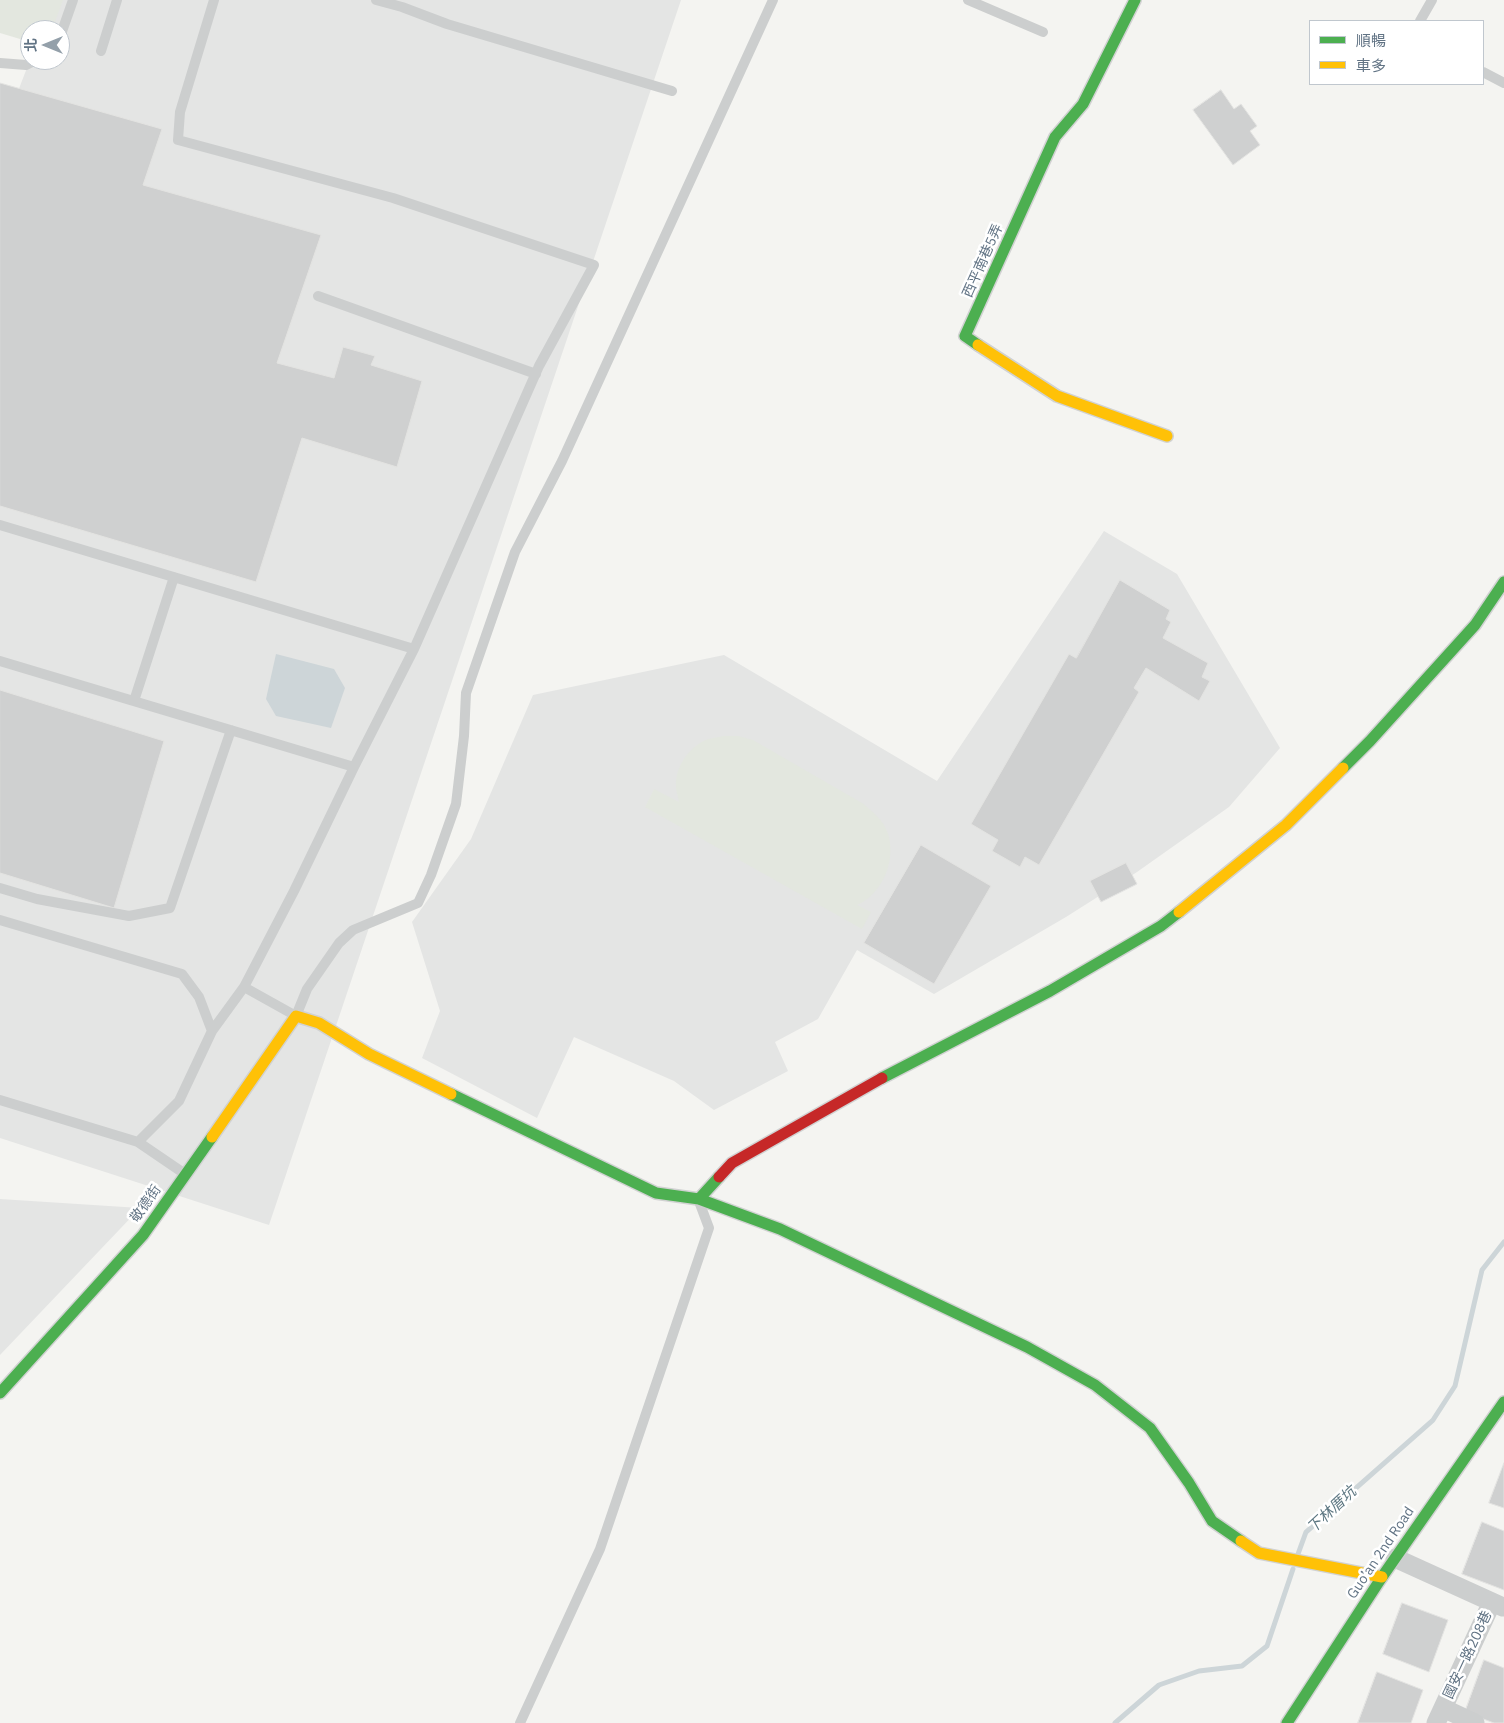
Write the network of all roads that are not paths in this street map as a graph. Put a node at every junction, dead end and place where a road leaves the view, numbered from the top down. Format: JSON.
{"nodes":[{"id":1,"x":73,"y":0,"type":"edge"},
{"id":2,"x":117,"y":0,"type":"edge"},
{"id":3,"x":214,"y":0,"type":"edge"},
{"id":4,"x":376,"y":0,"type":"edge"},
{"id":5,"x":773,"y":0,"type":"edge"},
{"id":6,"x":968,"y":0,"type":"edge"},
{"id":7,"x":1135,"y":0,"type":"edge"},
{"id":8,"x":1432,"y":0,"type":"edge"},
{"id":9,"x":66,"y":20,"type":"edge"},
{"id":10,"x":1421,"y":20,"type":"edge"},
{"id":11,"x":1043,"y":32,"type":"dead end"},
{"id":12,"x":101,"y":52,"type":"dead end"},
{"id":13,"x":0,"y":63,"type":"edge"},
{"id":14,"x":20,"y":65,"type":"edge"},
{"id":15,"x":1484,"y":73,"type":"edge"},
{"id":16,"x":1504,"y":83,"type":"edge"},
{"id":17,"x":672,"y":91,"type":"dead end"},
{"id":18,"x":318,"y":296,"type":"dead end"},
{"id":19,"x":536,"y":374,"type":"junction"},
{"id":20,"x":1167,"y":436,"type":"dead end"},
{"id":21,"x":0,"y":525,"type":"edge"},
{"id":22,"x":174,"y":577,"type":"junction"},
{"id":23,"x":1504,"y":582,"type":"edge"},
{"id":24,"x":414,"y":649,"type":"junction"},
{"id":25,"x":0,"y":661,"type":"edge"},
{"id":26,"x":134,"y":701,"type":"junction"},
{"id":27,"x":231,"y":730,"type":"junction"},
{"id":28,"x":354,"y":767,"type":"junction"},
{"id":29,"x":0,"y":888,"type":"edge"},
{"id":30,"x":0,"y":920,"type":"edge"},
{"id":31,"x":244,"y":987,"type":"junction"},
{"id":32,"x":296,"y":1016,"type":"junction"},
{"id":33,"x":212,"y":1031,"type":"junction"},
{"id":34,"x":0,"y":1100,"type":"edge"},
{"id":35,"x":138,"y":1142,"type":"junction"},
{"id":36,"x":186,"y":1174,"type":"junction"},
{"id":37,"x":699,"y":1199,"type":"junction"},
{"id":38,"x":0,"y":1393,"type":"edge"},
{"id":39,"x":1504,"y":1402,"type":"edge"},
{"id":40,"x":1395,"y":1558,"type":"junction"},
{"id":41,"x":1382,"y":1576,"type":"junction"},
{"id":42,"x":1498,"y":1605,"type":"edge"},
{"id":43,"x":1440,"y":1716,"type":"edge"},
{"id":44,"x":520,"y":1723,"type":"edge"},
{"id":45,"x":1287,"y":1723,"type":"edge"},
{"id":46,"x":1475,"y":1723,"type":"edge"}],
"edges":[{"from":1,"to":9,"type":"lane"},
{"from":2,"to":12,"type":"lane"},
{"from":3,"to":19,"type":"lane"},
{"from":4,"to":17,"type":"lane"},
{"from":5,"to":32,"type":"lane"},
{"from":6,"to":11,"type":"lane"},
{"from":7,"to":20,"type":"street","name":"西平南巷5弄"},
{"from":8,"to":10,"type":"lane"},
{"from":13,"to":14,"type":"lane"},
{"from":15,"to":16,"type":"lane"},
{"from":18,"to":19,"type":"lane"},
{"from":19,"to":24,"type":"lane"},
{"from":21,"to":22,"type":"lane"},
{"from":22,"to":24,"type":"lane"},
{"from":22,"to":26,"type":"lane"},
{"from":23,"to":37,"type":"street"},
{"from":24,"to":28,"type":"lane"},
{"from":25,"to":26,"type":"lane"},
{"from":26,"to":27,"type":"lane"},
{"from":27,"to":28,"type":"lane"},
{"from":27,"to":29,"type":"lane"},
{"from":28,"to":31,"type":"lane"},
{"from":30,"to":33,"type":"lane"},
{"from":31,"to":32,"type":"lane"},
{"from":31,"to":33,"type":"lane"},
{"from":32,"to":36,"type":"street","name":"敬德街"},
{"from":32,"to":37,"type":"street"},
{"from":33,"to":35,"type":"lane"},
{"from":34,"to":35,"type":"lane"},
{"from":35,"to":36,"type":"lane"},
{"from":36,"to":38,"type":"street","name":"敬德街"},
{"from":37,"to":41,"type":"street"},
{"from":37,"to":44,"type":"lane"},
{"from":39,"to":40,"type":"street","name":"Guo’an 2nd Road"},
{"from":40,"to":41,"type":"street","name":"Guo’an 2nd Road"},
{"from":40,"to":42,"type":"street"},
{"from":41,"to":45,"type":"street","name":"Guo’an 2nd Road"},
{"from":42,"to":43,"type":"street","name":"國安一路208巷"},
{"from":43,"to":46,"type":"street","name":"國安一路208巷"}]}
